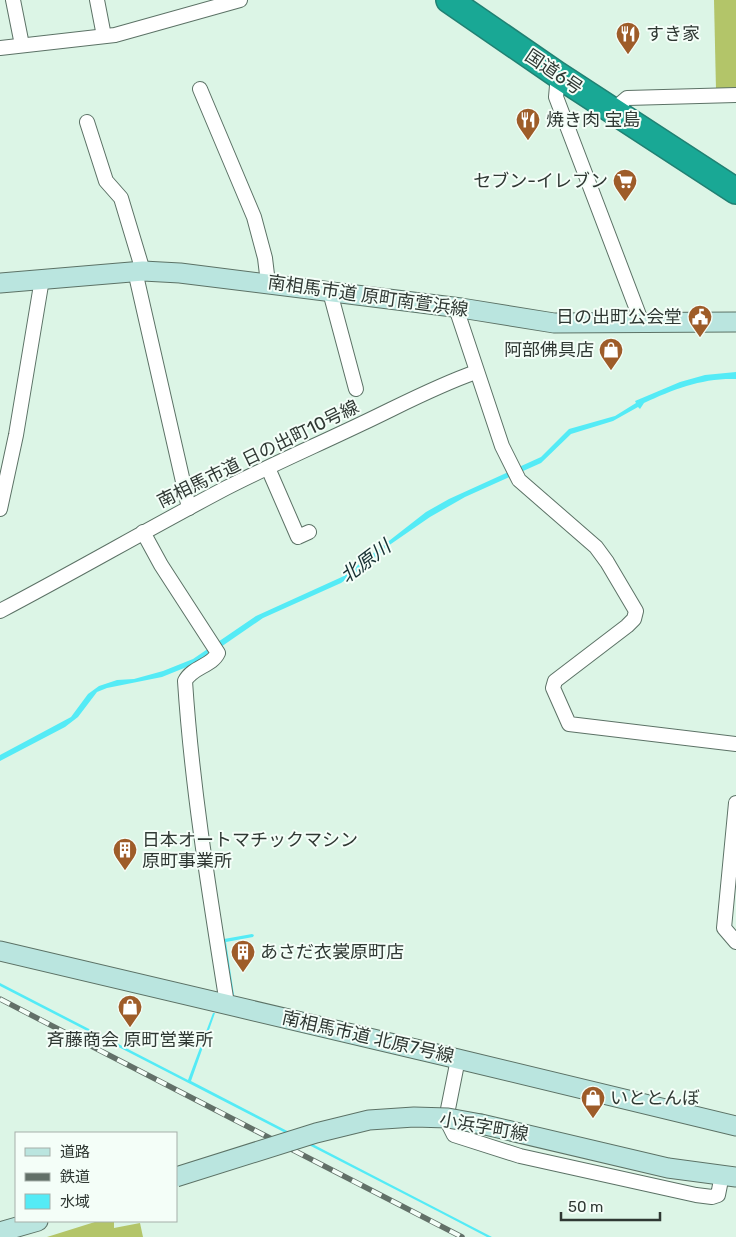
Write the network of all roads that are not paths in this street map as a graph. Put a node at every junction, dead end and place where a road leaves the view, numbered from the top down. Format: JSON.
{"nodes":[{"id":1,"x":13,"y":0,"type":"edge"},
{"id":2,"x":97,"y":0,"type":"edge"},
{"id":3,"x":240,"y":0,"type":"edge"},
{"id":4,"x":449,"y":0,"type":"edge"},
{"id":5,"x":104,"y":36,"type":"junction"},
{"id":6,"x":22,"y":45,"type":"junction"},
{"id":7,"x":0,"y":48,"type":"edge"},
{"id":8,"x":558,"y":75,"type":"junction"},
{"id":9,"x":200,"y":89,"type":"dead end"},
{"id":10,"x":736,"y":95,"type":"edge"},
{"id":11,"x":612,"y":111,"type":"junction"},
{"id":12,"x":86,"y":122,"type":"dead end"},
{"id":13,"x":736,"y":191,"type":"edge"},
{"id":14,"x":139,"y":271,"type":"junction"},
{"id":15,"x":42,"y":279,"type":"junction"},
{"id":16,"x":0,"y":283,"type":"edge"},
{"id":17,"x":268,"y":283,"type":"junction"},
{"id":18,"x":330,"y":292,"type":"junction"},
{"id":19,"x":456,"y":308,"type":"junction"},
{"id":20,"x":736,"y":322,"type":"edge"},
{"id":21,"x":642,"y":323,"type":"junction"},
{"id":22,"x":476,"y":372,"type":"junction"},
{"id":23,"x":356,"y":389,"type":"dead end"},
{"id":24,"x":268,"y":468,"type":"junction"},
{"id":25,"x":189,"y":508,"type":"junction"},
{"id":26,"x":0,"y":509,"type":"edge"},
{"id":27,"x":143,"y":532,"type":"junction"},
{"id":28,"x":309,"y":532,"type":"dead end"},
{"id":29,"x":0,"y":611,"type":"edge"},
{"id":30,"x":736,"y":744,"type":"edge"},
{"id":31,"x":736,"y":803,"type":"edge"},
{"id":32,"x":734,"y":845,"type":"edge"},
{"id":33,"x":736,"y":942,"type":"edge"},
{"id":34,"x":0,"y":951,"type":"edge"},
{"id":35,"x":227,"y":1004,"type":"junction"},
{"id":36,"x":458,"y":1058,"type":"junction"},
{"id":37,"x":736,"y":1126,"type":"edge"},
{"id":38,"x":178,"y":1176,"type":"edge"},
{"id":39,"x":729,"y":1176,"type":"edge"},
{"id":40,"x":34,"y":1222,"type":"edge"},
{"id":41,"x":0,"y":1232,"type":"edge"}],
"edges":[{"from":1,"to":6,"type":"street"},
{"from":2,"to":5,"type":"street"},
{"from":3,"to":5,"type":"street"},
{"from":4,"to":8,"type":"highway","name":"国道6号"},
{"from":5,"to":6,"type":"street"},
{"from":6,"to":7,"type":"street"},
{"from":8,"to":11,"type":"highway","name":"国道6号"},
{"from":8,"to":21,"type":"street"},
{"from":9,"to":17,"type":"street"},
{"from":10,"to":11,"type":"street"},
{"from":11,"to":13,"type":"highway","name":"国道6号"},
{"from":12,"to":14,"type":"street"},
{"from":14,"to":15,"type":"street","name":"南相馬市道 原町南萱浜線"},
{"from":14,"to":17,"type":"street","name":"南相馬市道 原町南萱浜線"},
{"from":14,"to":25,"type":"street"},
{"from":15,"to":16,"type":"street","name":"南相馬市道 原町南萱浜線"},
{"from":15,"to":26,"type":"street"},
{"from":17,"to":18,"type":"street","name":"南相馬市道 原町南萱浜線"},
{"from":18,"to":19,"type":"street","name":"南相馬市道 原町南萱浜線"},
{"from":18,"to":23,"type":"street"},
{"from":19,"to":21,"type":"street","name":"南相馬市道 原町南萱浜線"},
{"from":19,"to":22,"type":"street"},
{"from":20,"to":21,"type":"street","name":"南相馬市道 原町南萱浜線"},
{"from":22,"to":24,"type":"street","name":"南相馬市道 日の出町10号線"},
{"from":22,"to":30,"type":"street"},
{"from":24,"to":25,"type":"street","name":"南相馬市道 日の出町10号線"},
{"from":24,"to":28,"type":"street"},
{"from":25,"to":27,"type":"street","name":"南相馬市道 日の出町10号線"},
{"from":27,"to":29,"type":"street","name":"南相馬市道 日の出町10号線"},
{"from":27,"to":35,"type":"street"},
{"from":31,"to":32,"type":"street"},
{"from":32,"to":33,"type":"street"},
{"from":34,"to":35,"type":"street","name":"南相馬市道 北原7号線"},
{"from":35,"to":36,"type":"street","name":"南相馬市道 北原7号線"},
{"from":36,"to":37,"type":"street","name":"南相馬市道 北原7号線"},
{"from":36,"to":39,"type":"street"},
{"from":38,"to":39,"type":"street","name":"小浜字町線","bridge":true},
{"from":40,"to":41,"type":"street"}]}
